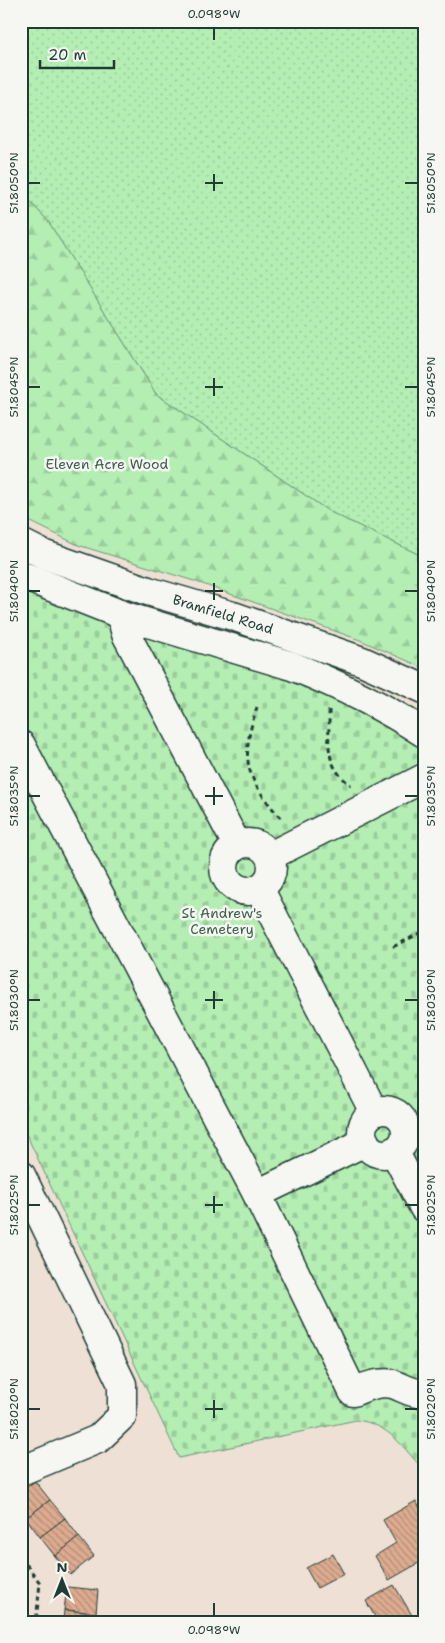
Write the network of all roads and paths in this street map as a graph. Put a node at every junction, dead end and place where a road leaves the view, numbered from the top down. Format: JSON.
{"nodes":[{"id":1,"x":21,"y":543,"type":"edge"},
{"id":2,"x":21,"y":575,"type":"edge"},
{"id":3,"x":125,"y":616,"type":"junction"},
{"id":4,"x":315,"y":675,"type":"junction"},
{"id":5,"x":424,"y":689,"type":"edge"},
{"id":6,"x":257,"y":707,"type":"dead end"},
{"id":7,"x":424,"y":733,"type":"edge"},
{"id":8,"x":21,"y":744,"type":"edge"},
{"id":9,"x":424,"y":778,"type":"edge"},
{"id":10,"x":378,"y":801,"type":"junction"},
{"id":11,"x":299,"y":841,"type":"junction"},
{"id":12,"x":237,"y":845,"type":"junction"},
{"id":13,"x":270,"y":856,"type":"junction"},
{"id":14,"x":259,"y":888,"type":"junction"},
{"id":15,"x":424,"y":931,"type":"edge"},
{"id":16,"x":393,"y":947,"type":"dead end"},
{"id":17,"x":374,"y":1112,"type":"junction"},
{"id":18,"x":414,"y":1118,"type":"edge"},
{"id":19,"x":365,"y":1142,"type":"junction"},
{"id":20,"x":394,"y":1151,"type":"junction"},
{"id":21,"x":21,"y":1175,"type":"edge"},
{"id":22,"x":257,"y":1194,"type":"junction"},
{"id":23,"x":424,"y":1208,"type":"edge"},
{"id":24,"x":424,"y":1394,"type":"edge"},
{"id":25,"x":21,"y":1471,"type":"edge"},
{"id":26,"x":21,"y":1556,"type":"edge"},
{"id":27,"x":36,"y":1622,"type":"edge"}],
"edges":[{"from":1,"to":5,"type":"street","name":"Bramfield Road"},
{"from":2,"to":3,"type":"street"},
{"from":3,"to":4,"type":"street"},
{"from":3,"to":12,"type":"street"},
{"from":4,"to":7,"type":"street"},
{"from":4,"to":10,"type":"path"},
{"from":6,"to":11,"type":"path"},
{"from":8,"to":22,"type":"street"},
{"from":9,"to":10,"type":"street"},
{"from":10,"to":11,"type":"street"},
{"from":11,"to":13,"type":"street"},
{"from":12,"to":13,"type":"street"},
{"from":12,"to":14,"type":"street"},
{"from":13,"to":14,"type":"street"},
{"from":14,"to":17,"type":"street"},
{"from":15,"to":16,"type":"path"},
{"from":17,"to":18,"type":"street"},
{"from":17,"to":19,"type":"street"},
{"from":18,"to":20,"type":"street"},
{"from":19,"to":20,"type":"street"},
{"from":19,"to":22,"type":"street"},
{"from":20,"to":23,"type":"street"},
{"from":21,"to":25,"type":"street"},
{"from":22,"to":24,"type":"street"},
{"from":26,"to":27,"type":"path"}]}
